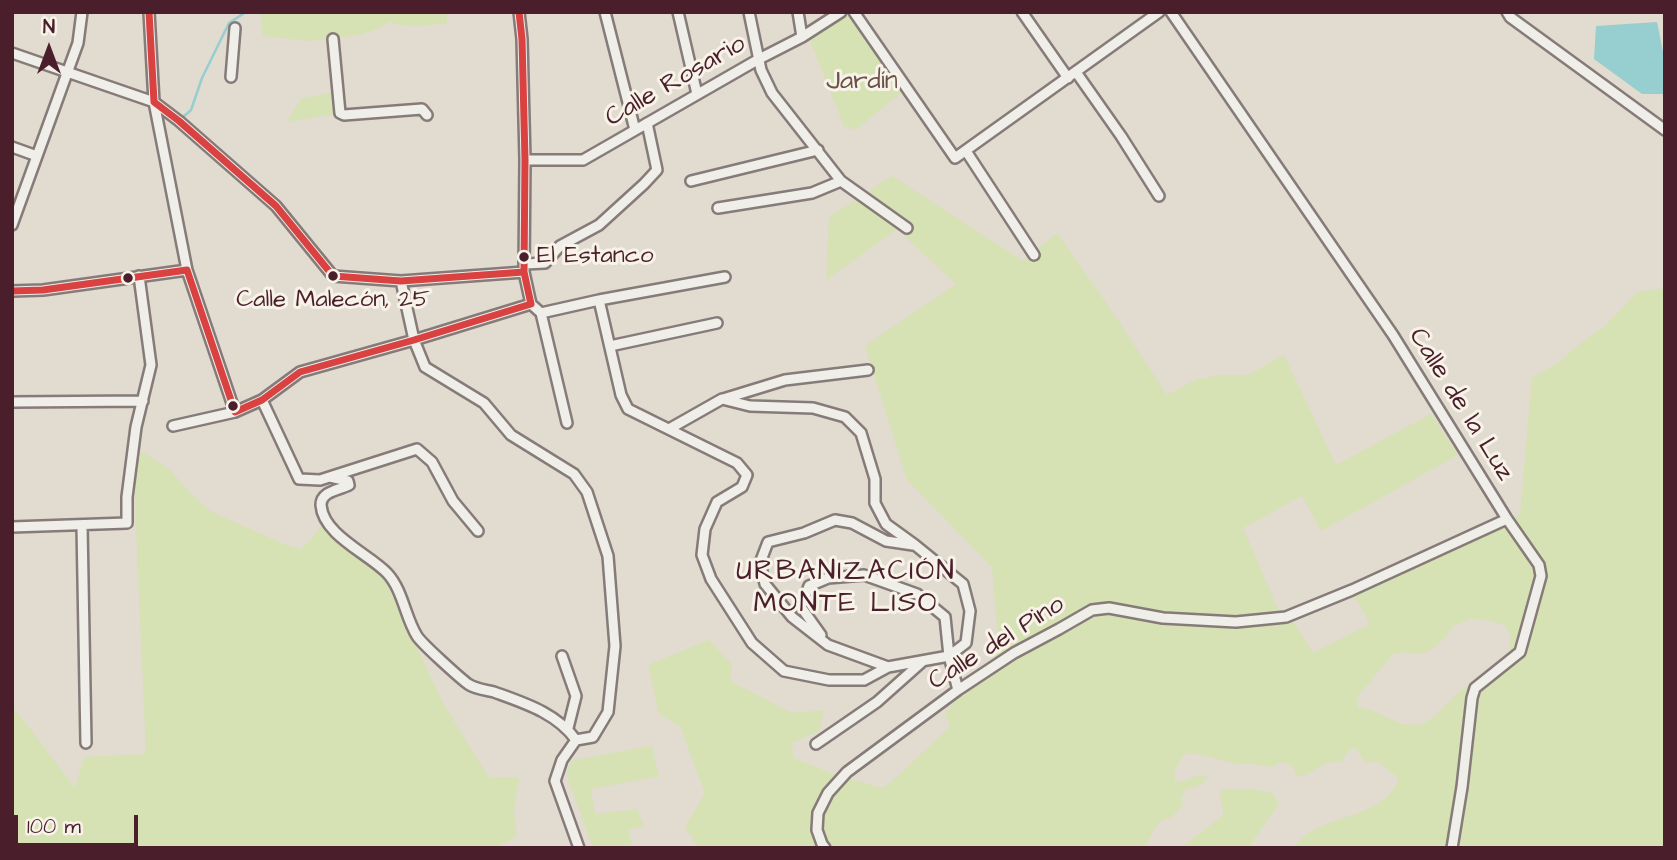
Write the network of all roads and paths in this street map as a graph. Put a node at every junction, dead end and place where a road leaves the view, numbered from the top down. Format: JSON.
{"nodes":[{"id":1,"x":82,"y":12,"type":"edge"},
{"id":2,"x":149,"y":12,"type":"edge"},
{"id":3,"x":519,"y":12,"type":"edge"},
{"id":4,"x":606,"y":12,"type":"edge"},
{"id":5,"x":678,"y":12,"type":"edge"},
{"id":6,"x":749,"y":12,"type":"edge"},
{"id":7,"x":797,"y":12,"type":"edge"},
{"id":8,"x":841,"y":12,"type":"edge"},
{"id":9,"x":854,"y":12,"type":"edge"},
{"id":10,"x":1022,"y":12,"type":"edge"},
{"id":11,"x":1158,"y":12,"type":"edge"},
{"id":12,"x":1171,"y":12,"type":"edge"},
{"id":13,"x":1507,"y":12,"type":"edge"},
{"id":14,"x":235,"y":28,"type":"dead end"},
{"id":15,"x":802,"y":37,"type":"junction"},
{"id":16,"x":333,"y":38,"type":"dead end"},
{"id":17,"x":12,"y":53,"type":"edge"},
{"id":18,"x":759,"y":58,"type":"junction"},
{"id":19,"x":66,"y":72,"type":"junction"},
{"id":20,"x":1072,"y":75,"type":"junction"},
{"id":21,"x":232,"y":77,"type":"dead end"},
{"id":22,"x":697,"y":94,"type":"junction"},
{"id":23,"x":154,"y":102,"type":"junction"},
{"id":24,"x":427,"y":115,"type":"dead end"},
{"id":25,"x":647,"y":123,"type":"junction"},
{"id":26,"x":635,"y":130,"type":"junction"},
{"id":27,"x":1665,"y":130,"type":"edge"},
{"id":28,"x":12,"y":147,"type":"edge"},
{"id":29,"x":818,"y":150,"type":"junction"},
{"id":30,"x":966,"y":151,"type":"junction"},
{"id":31,"x":37,"y":156,"type":"junction"},
{"id":32,"x":525,"y":160,"type":"junction"},
{"id":33,"x":691,"y":181,"type":"dead end"},
{"id":34,"x":841,"y":181,"type":"junction"},
{"id":35,"x":1159,"y":196,"type":"dead end"},
{"id":36,"x":16,"y":203,"type":"edge"},
{"id":37,"x":718,"y":208,"type":"dead end"},
{"id":38,"x":12,"y":225,"type":"edge"},
{"id":39,"x":907,"y":228,"type":"dead end"},
{"id":40,"x":1034,"y":255,"type":"dead end"},
{"id":41,"x":525,"y":268,"type":"junction"},
{"id":42,"x":187,"y":270,"type":"junction"},
{"id":43,"x":139,"y":276,"type":"junction"},
{"id":44,"x":725,"y":277,"type":"dead end"},
{"id":45,"x":401,"y":281,"type":"junction"},
{"id":46,"x":12,"y":291,"type":"edge"},
{"id":47,"x":598,"y":300,"type":"junction"},
{"id":48,"x":531,"y":304,"type":"junction"},
{"id":49,"x":541,"y":313,"type":"junction"},
{"id":50,"x":717,"y":323,"type":"dead end"},
{"id":51,"x":414,"y":341,"type":"junction"},
{"id":52,"x":610,"y":346,"type":"junction"},
{"id":53,"x":868,"y":370,"type":"dead end"},
{"id":54,"x":722,"y":399,"type":"junction"},
{"id":55,"x":262,"y":400,"type":"junction"},
{"id":56,"x":143,"y":401,"type":"junction"},
{"id":57,"x":12,"y":402,"type":"edge"},
{"id":58,"x":235,"y":412,"type":"junction"},
{"id":59,"x":567,"y":423,"type":"dead end"},
{"id":60,"x":173,"y":426,"type":"dead end"},
{"id":61,"x":669,"y":429,"type":"junction"},
{"id":62,"x":330,"y":477,"type":"junction"},
{"id":63,"x":1507,"y":519,"type":"junction"},
{"id":64,"x":82,"y":526,"type":"junction"},
{"id":65,"x":12,"y":527,"type":"edge"},
{"id":66,"x":478,"y":531,"type":"dead end"},
{"id":67,"x":915,"y":545,"type":"junction"},
{"id":68,"x":828,"y":645,"type":"junction"},
{"id":69,"x":562,"y":656,"type":"dead end"},
{"id":70,"x":949,"y":656,"type":"junction"},
{"id":71,"x":923,"y":661,"type":"junction"},
{"id":72,"x":888,"y":667,"type":"junction"},
{"id":73,"x":958,"y":690,"type":"junction"},
{"id":74,"x":568,"y":728,"type":"junction"},
{"id":75,"x":576,"y":740,"type":"junction"},
{"id":76,"x":86,"y":744,"type":"dead end"},
{"id":77,"x":816,"y":744,"type":"dead end"},
{"id":78,"x":579,"y":848,"type":"edge"},
{"id":79,"x":825,"y":848,"type":"edge"},
{"id":80,"x":1452,"y":848,"type":"edge"}],
"edges":[{"from":1,"to":19,"type":"street"},
{"from":2,"to":23,"type":"street"},
{"from":3,"to":32,"type":"street"},
{"from":4,"to":26,"type":"street"},
{"from":5,"to":22,"type":"street"},
{"from":6,"to":18,"type":"street"},
{"from":7,"to":15,"type":"street"},
{"from":8,"to":15,"type":"street","name":"Calle Rosario"},
{"from":9,"to":30,"type":"street"},
{"from":10,"to":20,"type":"street"},
{"from":11,"to":20,"type":"street"},
{"from":12,"to":63,"type":"street","name":"Calle de la Luz"},
{"from":13,"to":27,"type":"street"},
{"from":14,"to":21,"type":"street"},
{"from":15,"to":18,"type":"street","name":"Calle Rosario"},
{"from":16,"to":24,"type":"street"},
{"from":17,"to":19,"type":"street"},
{"from":18,"to":22,"type":"street","name":"Calle Rosario"},
{"from":18,"to":29,"type":"street"},
{"from":19,"to":23,"type":"street"},
{"from":19,"to":31,"type":"street"},
{"from":20,"to":30,"type":"street"},
{"from":20,"to":35,"type":"street"},
{"from":22,"to":25,"type":"street","name":"Calle Rosario"},
{"from":23,"to":42,"type":"street"},
{"from":23,"to":45,"type":"street"},
{"from":25,"to":26,"type":"street","name":"Calle Rosario"},
{"from":25,"to":41,"type":"street"},
{"from":26,"to":32,"type":"street","name":"Calle Rosario"},
{"from":28,"to":31,"type":"street"},
{"from":29,"to":33,"type":"street"},
{"from":29,"to":34,"type":"street"},
{"from":30,"to":40,"type":"street"},
{"from":31,"to":36,"type":"street"},
{"from":32,"to":41,"type":"street"},
{"from":34,"to":37,"type":"street"},
{"from":34,"to":39,"type":"street"},
{"from":36,"to":38,"type":"street"},
{"from":41,"to":45,"type":"street"},
{"from":41,"to":48,"type":"street"},
{"from":42,"to":43,"type":"street"},
{"from":42,"to":58,"type":"street"},
{"from":43,"to":46,"type":"street"},
{"from":43,"to":56,"type":"street"},
{"from":44,"to":47,"type":"street"},
{"from":45,"to":51,"type":"street"},
{"from":47,"to":49,"type":"street"},
{"from":47,"to":52,"type":"street"},
{"from":48,"to":49,"type":"street"},
{"from":48,"to":51,"type":"street"},
{"from":49,"to":59,"type":"street"},
{"from":50,"to":52,"type":"street"},
{"from":51,"to":55,"type":"street"},
{"from":51,"to":75,"type":"street"},
{"from":52,"to":61,"type":"street"},
{"from":53,"to":54,"type":"street"},
{"from":54,"to":61,"type":"street"},
{"from":54,"to":67,"type":"street"},
{"from":55,"to":58,"type":"street"},
{"from":55,"to":62,"type":"street"},
{"from":56,"to":57,"type":"street"},
{"from":56,"to":64,"type":"street"},
{"from":58,"to":60,"type":"street"},
{"from":61,"to":72,"type":"street"},
{"from":62,"to":66,"type":"street"},
{"from":62,"to":74,"type":"street"},
{"from":63,"to":73,"type":"street","name":"Calle del Pino"},
{"from":63,"to":80,"type":"street","name":"Calle de la Luz"},
{"from":64,"to":65,"type":"street"},
{"from":64,"to":76,"type":"street"},
{"from":67,"to":68,"type":"street"},
{"from":67,"to":70,"type":"street"},
{"from":68,"to":70,"type":"street"},
{"from":68,"to":72,"type":"street"},
{"from":69,"to":74,"type":"street"},
{"from":70,"to":71,"type":"street"},
{"from":70,"to":73,"type":"street"},
{"from":71,"to":72,"type":"street"},
{"from":71,"to":77,"type":"street"},
{"from":73,"to":79,"type":"street","name":"Calle del Pino"},
{"from":74,"to":75,"type":"street"},
{"from":75,"to":78,"type":"street"}]}
